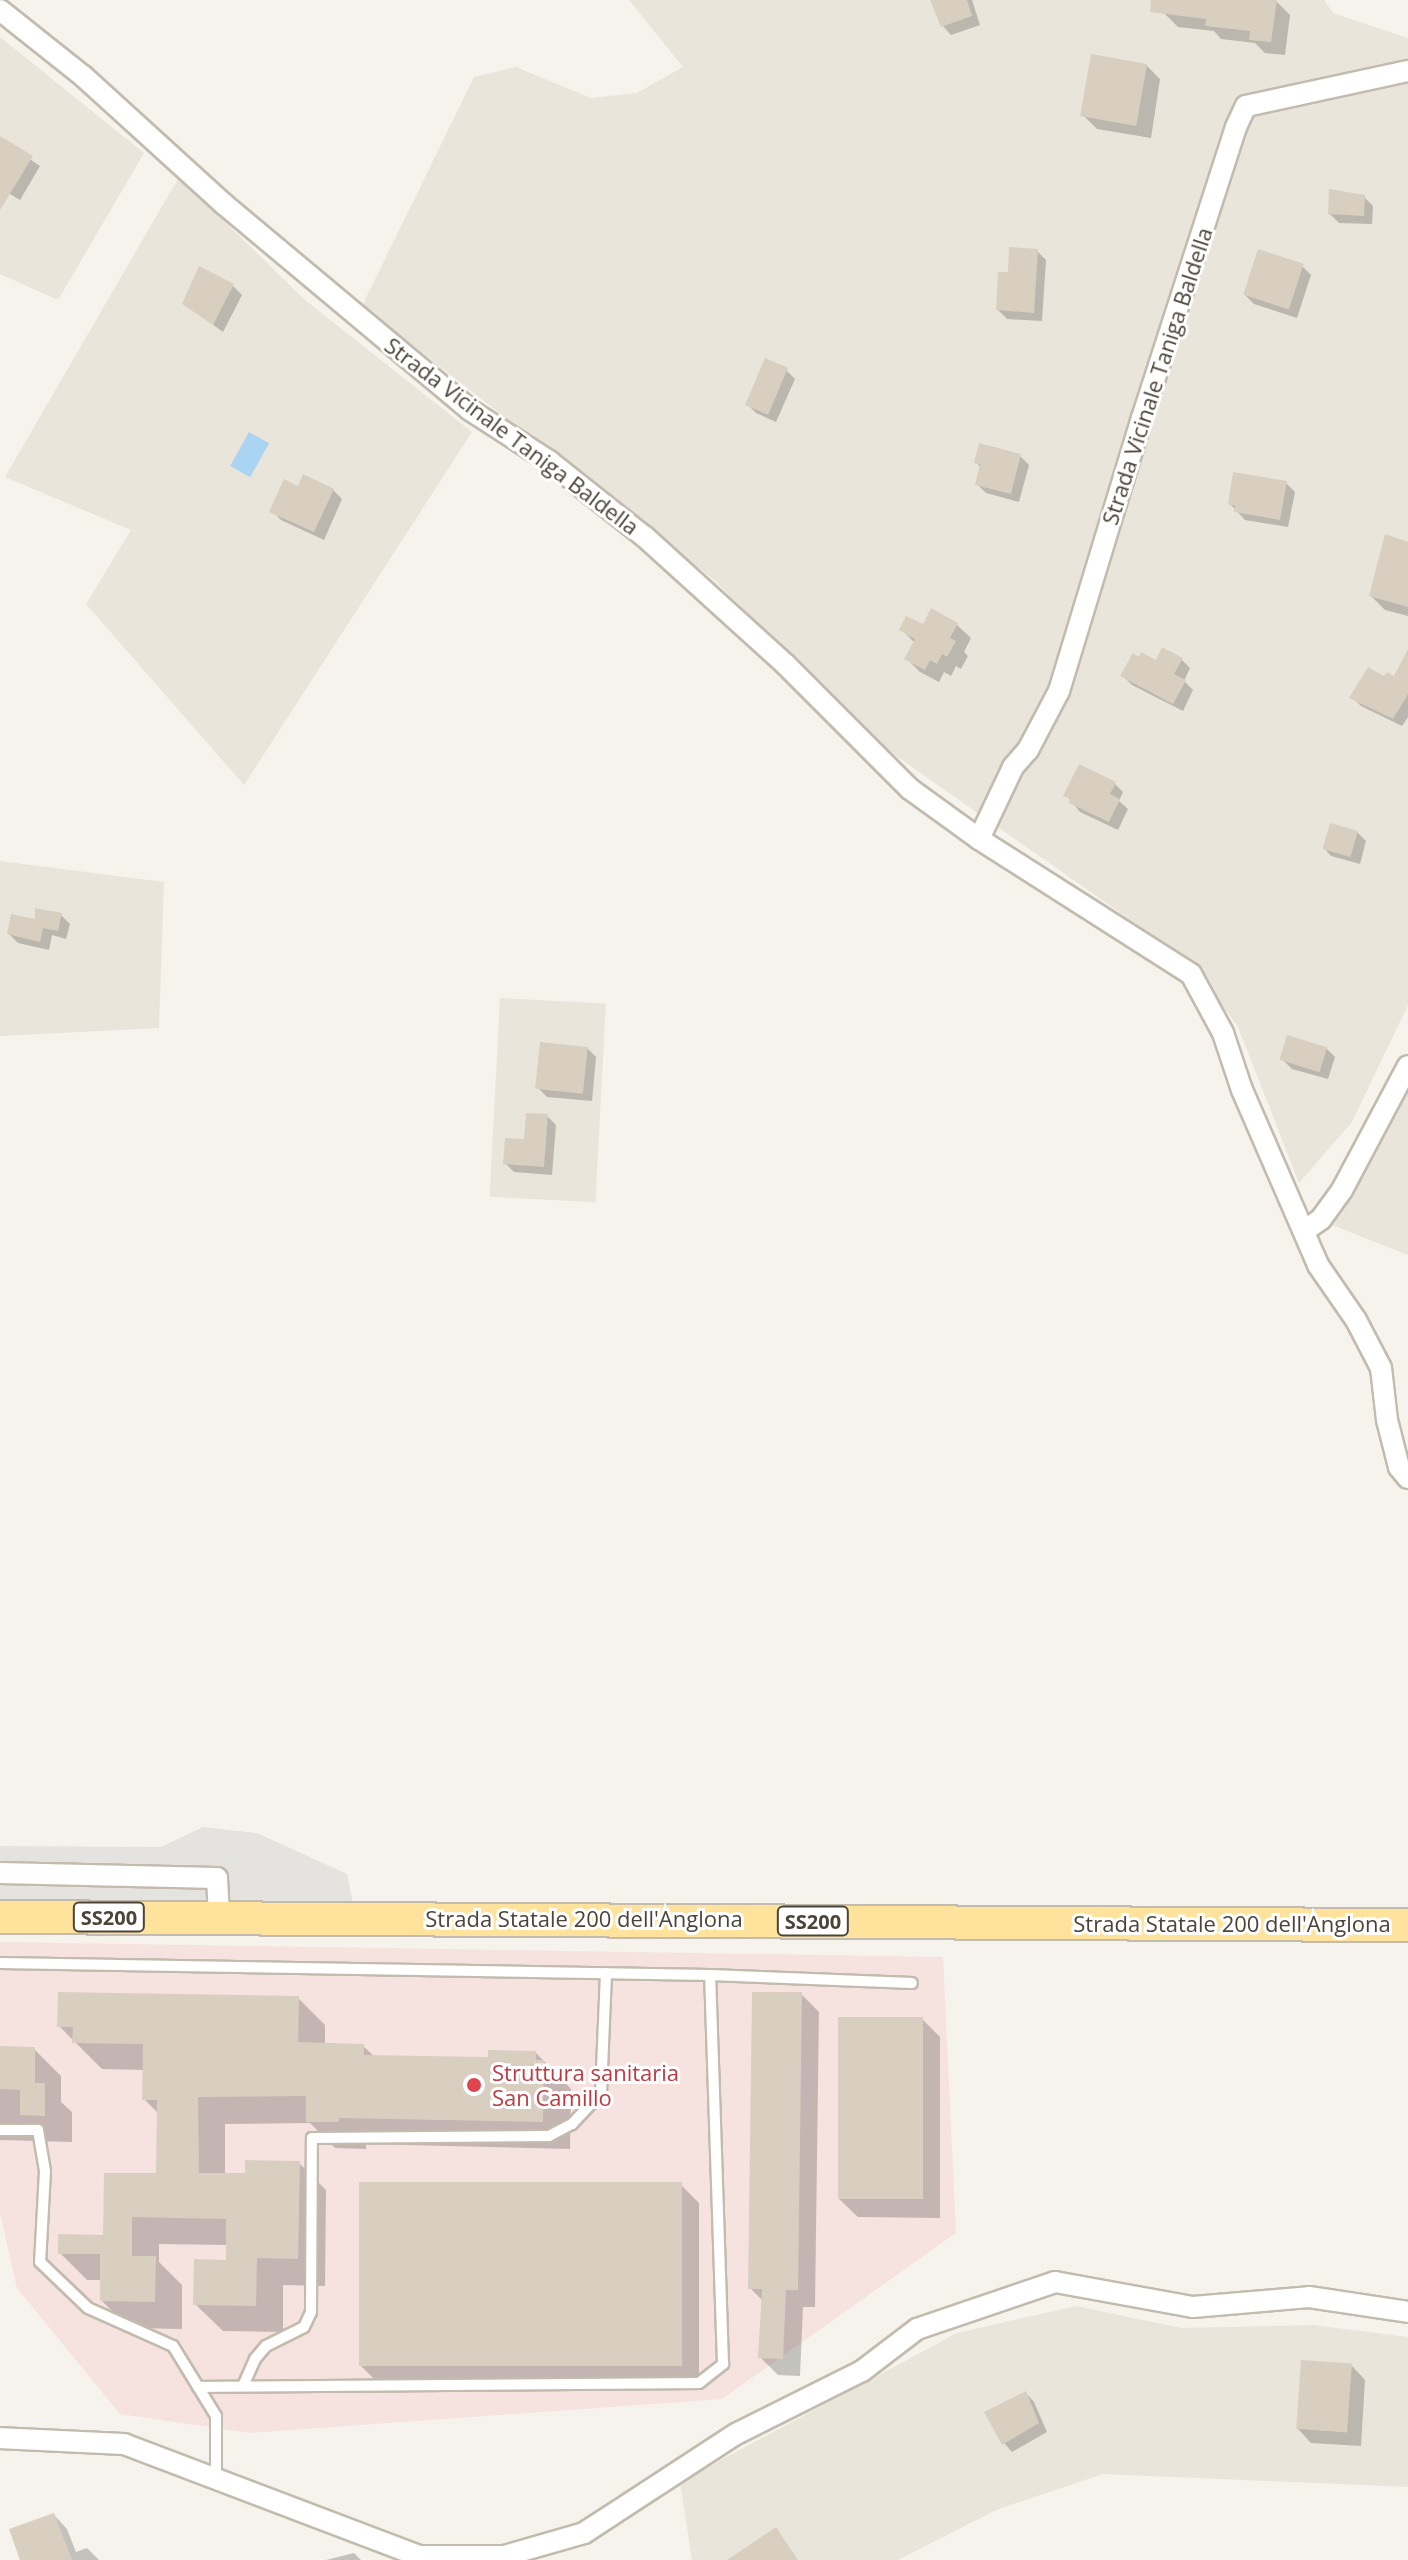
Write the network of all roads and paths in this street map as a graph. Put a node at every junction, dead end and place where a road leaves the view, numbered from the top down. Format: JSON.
{"nodes":[{"id":1,"x":0,"y":10,"type":"edge"},
{"id":2,"x":1408,"y":71,"type":"edge"},
{"id":3,"x":979,"y":839,"type":"junction"},
{"id":4,"x":1408,"y":1066,"type":"edge"},
{"id":5,"x":1304,"y":1231,"type":"junction"},
{"id":6,"x":1408,"y":1478,"type":"edge"},
{"id":7,"x":0,"y":1873,"type":"edge"},
{"id":8,"x":0,"y":1917,"type":"edge"},
{"id":9,"x":219,"y":1917,"type":"junction"},
{"id":10,"x":1408,"y":1925,"type":"edge"},
{"id":11,"x":0,"y":1963,"type":"edge"},
{"id":12,"x":606,"y":1973,"type":"junction"},
{"id":13,"x":710,"y":1975,"type":"junction"},
{"id":14,"x":912,"y":1983,"type":"dead end"},
{"id":15,"x":0,"y":2130,"type":"edge"},
{"id":16,"x":1408,"y":2312,"type":"edge"},
{"id":17,"x":243,"y":2386,"type":"junction"},
{"id":18,"x":198,"y":2387,"type":"junction"},
{"id":19,"x":0,"y":2438,"type":"edge"},
{"id":20,"x":216,"y":2479,"type":"junction"},
{"id":21,"x":419,"y":2558,"type":"edge"}],
"edges":[{"from":1,"to":3,"type":"street","name":"Strada Vicinale Taniga Baldella"},
{"from":2,"to":3,"type":"street","name":"Strada Vicinale Taniga Baldella"},
{"from":3,"to":5,"type":"street","name":"Strada Vicinale Taniga Baldella"},
{"from":4,"to":5,"type":"street"},
{"from":5,"to":6,"type":"street","name":"Strada Vicinale Taniga Baldella"},
{"from":7,"to":9,"type":"street"},
{"from":8,"to":9,"type":"main road","name":"Strada Statale 200 dell'Anglona","number":"SS200"},
{"from":9,"to":10,"type":"main road","name":"Strada Statale 200 dell'Anglona","number":"SS200"},
{"from":11,"to":12,"type":"lane"},
{"from":12,"to":13,"type":"lane"},
{"from":12,"to":17,"type":"lane"},
{"from":13,"to":14,"type":"lane"},
{"from":13,"to":17,"type":"lane"},
{"from":15,"to":18,"type":"lane"},
{"from":16,"to":21,"type":"street"},
{"from":17,"to":18,"type":"lane"},
{"from":18,"to":20,"type":"lane"},
{"from":19,"to":20,"type":"street"},
{"from":20,"to":21,"type":"street"}]}
